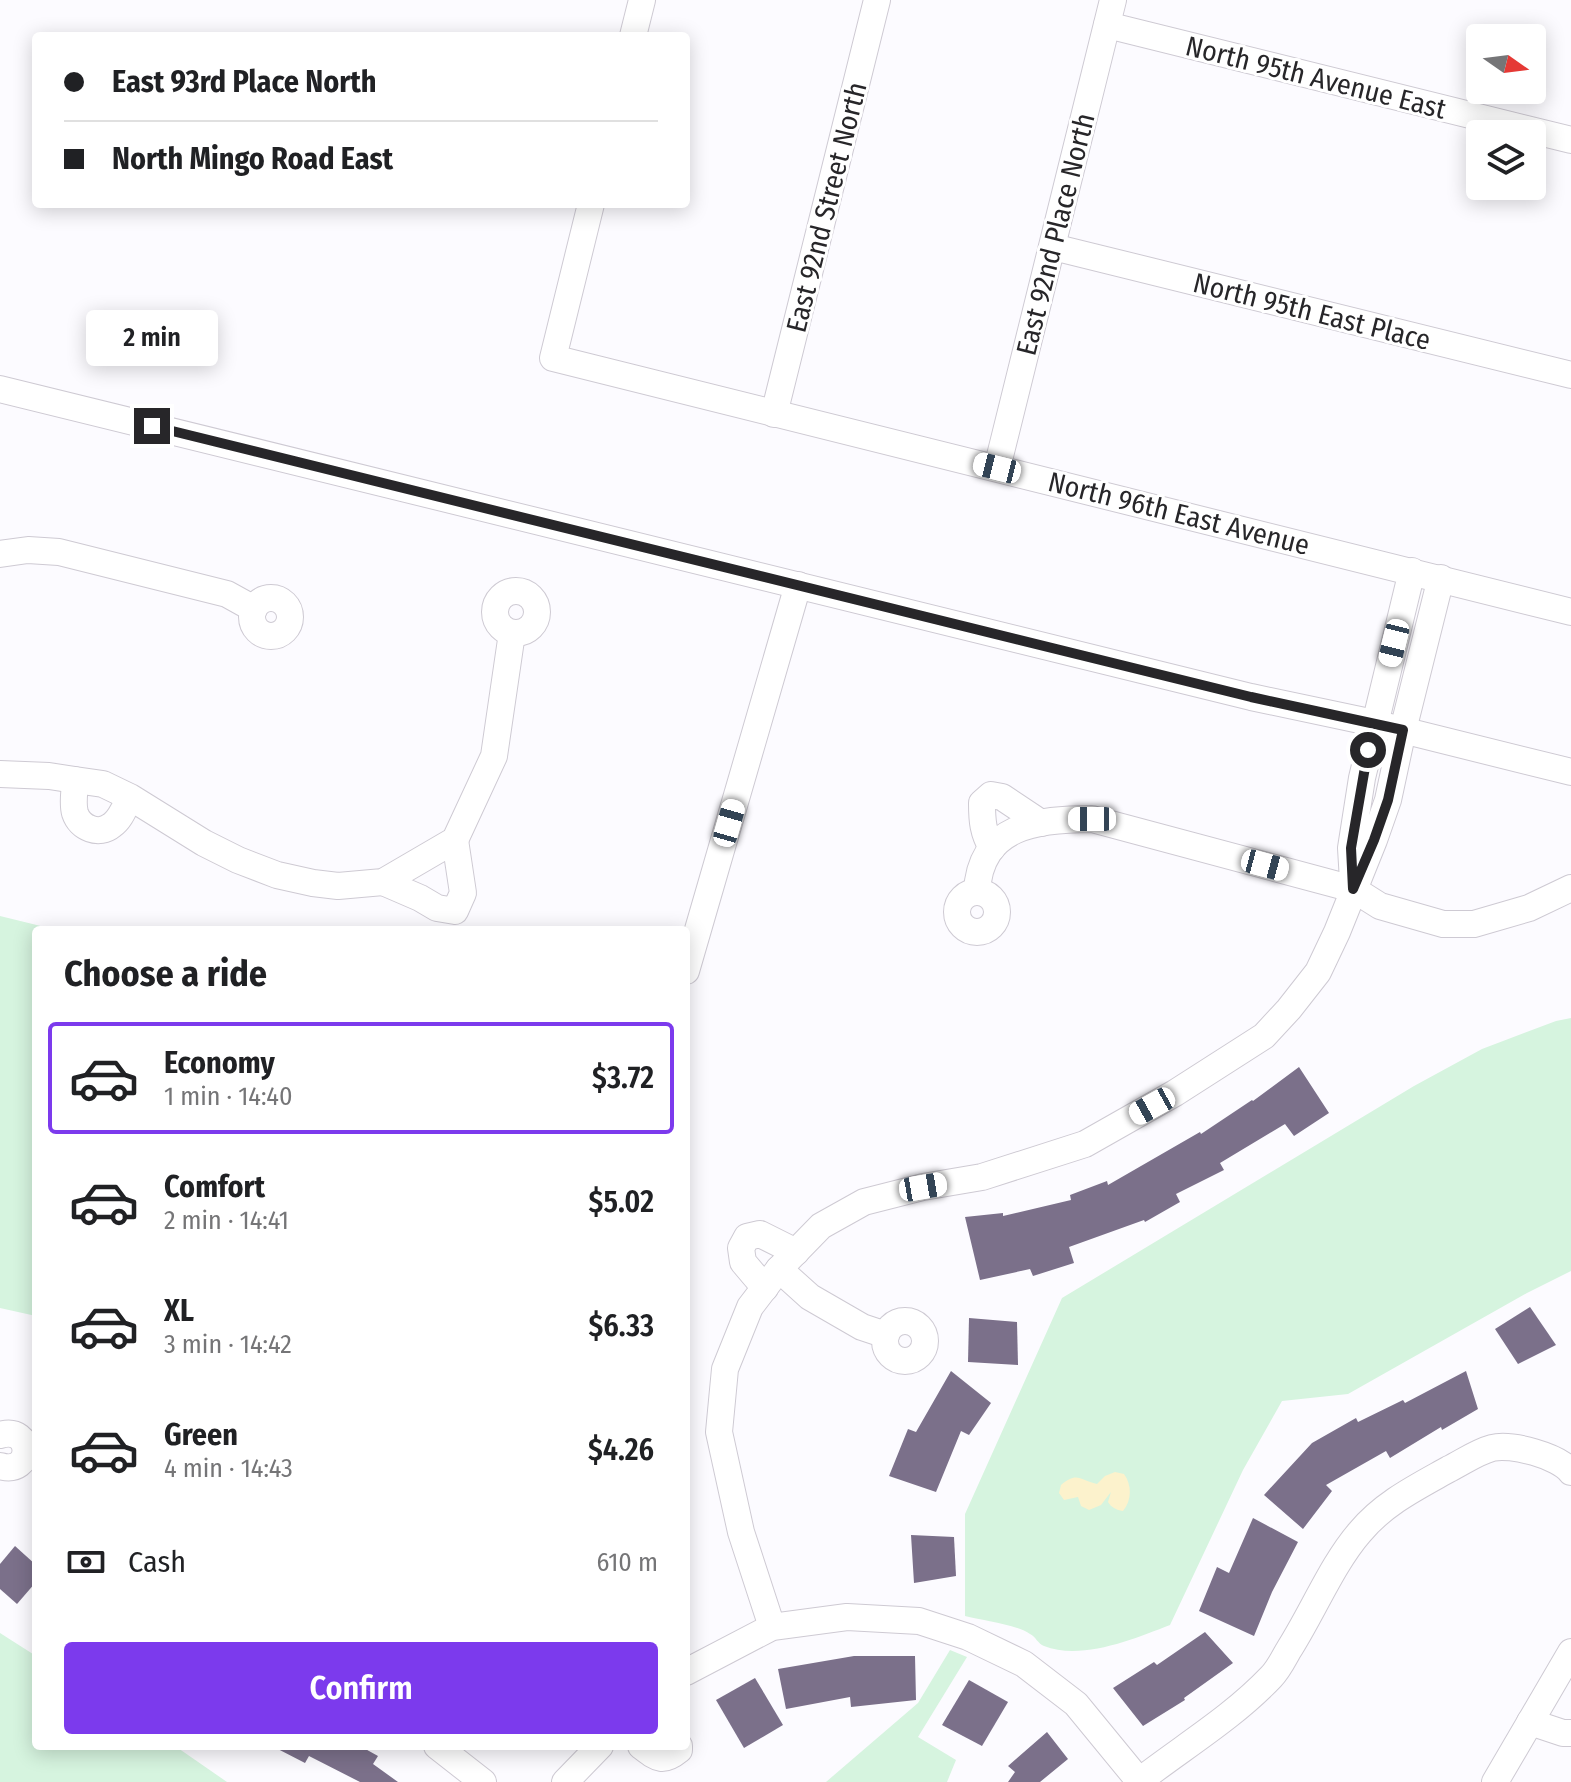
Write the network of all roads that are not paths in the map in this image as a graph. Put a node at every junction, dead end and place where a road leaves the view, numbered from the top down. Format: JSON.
{"nodes":[{"id":1,"x":642,"y":0,"type":"edge"},
{"id":2,"x":877,"y":0,"type":"edge"},
{"id":3,"x":1110,"y":12,"type":"edge"},
{"id":4,"x":634,"y":32,"type":"edge"},
{"id":5,"x":1571,"y":140,"type":"edge"},
{"id":6,"x":590,"y":208,"type":"edge"},
{"id":7,"x":1053,"y":247,"type":"junction"},
{"id":8,"x":1571,"y":375,"type":"edge"},
{"id":9,"x":0,"y":389,"type":"edge"},
{"id":10,"x":774,"y":414,"type":"junction"},
{"id":11,"x":997,"y":468,"type":"junction"},
{"id":12,"x":0,"y":554,"type":"edge"},
{"id":13,"x":1412,"y":571,"type":"junction"},
{"id":14,"x":1441,"y":578,"type":"junction"},
{"id":15,"x":798,"y":585,"type":"junction"},
{"id":16,"x":254,"y":609,"type":"dead end"},
{"id":17,"x":1571,"y":612,"type":"edge"},
{"id":18,"x":512,"y":633,"type":"dead end"},
{"id":19,"x":1374,"y":723,"type":"junction"},
{"id":20,"x":1403,"y":730,"type":"junction"},
{"id":21,"x":1571,"y":772,"type":"edge"},
{"id":22,"x":0,"y":774,"type":"edge"},
{"id":23,"x":75,"y":780,"type":"junction"},
{"id":24,"x":130,"y":797,"type":"junction"},
{"id":25,"x":1041,"y":823,"type":"junction"},
{"id":26,"x":455,"y":840,"type":"junction"},
{"id":27,"x":992,"y":848,"type":"junction"},
{"id":28,"x":383,"y":882,"type":"junction"},
{"id":29,"x":1571,"y":888,"type":"edge"},
{"id":30,"x":1353,"y":889,"type":"junction"},
{"id":31,"x":977,"y":892,"type":"dead end"},
{"id":32,"x":690,"y":957,"type":"edge"},
{"id":33,"x":780,"y":1269,"type":"junction"},
{"id":34,"x":886,"y":1335,"type":"dead end"},
{"id":35,"x":0,"y":1435,"type":"edge"},
{"id":36,"x":1570,"y":1466,"type":"edge"},
{"id":37,"x":18,"y":1471,"type":"edge"},
{"id":38,"x":772,"y":1627,"type":"junction"},
{"id":39,"x":690,"y":1670,"type":"edge"},
{"id":40,"x":1567,"y":1670,"type":"edge"},
{"id":41,"x":1530,"y":1722,"type":"junction"},
{"id":42,"x":1571,"y":1733,"type":"edge"},
{"id":43,"x":442,"y":1750,"type":"edge"},
{"id":44,"x":596,"y":1750,"type":"edge"},
{"id":45,"x":647,"y":1750,"type":"edge"},
{"id":46,"x":679,"y":1750,"type":"edge"},
{"id":47,"x":483,"y":1782,"type":"edge"},
{"id":48,"x":565,"y":1782,"type":"edge"},
{"id":49,"x":1139,"y":1782,"type":"edge"},
{"id":50,"x":1495,"y":1782,"type":"edge"}],
"edges":[{"from":1,"to":4,"type":"street"},
{"from":2,"to":10,"type":"street","name":"East 92nd Street North"},
{"from":3,"to":5,"type":"street","name":"North 95th Avenue East"},
{"from":3,"to":7,"type":"street","name":"East 92nd Place North"},
{"from":6,"to":10,"type":"street","name":"North 96th East Avenue"},
{"from":7,"to":8,"type":"street","name":"North 95th East Place"},
{"from":7,"to":11,"type":"street","name":"East 92nd Place North"},
{"from":9,"to":15,"type":"street"},
{"from":10,"to":11,"type":"street","name":"North 96th East Avenue"},
{"from":11,"to":13,"type":"street","name":"North 96th East Avenue"},
{"from":12,"to":16,"type":"street"},
{"from":13,"to":14,"type":"street","name":"North 96th East Avenue"},
{"from":13,"to":19,"type":"street"},
{"from":14,"to":17,"type":"street","name":"North 96th East Avenue"},
{"from":14,"to":20,"type":"street"},
{"from":15,"to":19,"type":"street"},
{"from":15,"to":32,"type":"street"},
{"from":18,"to":26,"type":"street"},
{"from":19,"to":20,"type":"street"},
{"from":19,"to":30,"type":"street"},
{"from":20,"to":21,"type":"street"},
{"from":20,"to":30,"type":"street"},
{"from":22,"to":23,"type":"street"},
{"from":23,"to":24,"type":"street"},
{"from":23,"to":24,"type":"street"},
{"from":24,"to":28,"type":"street"},
{"from":25,"to":27,"type":"street"},
{"from":25,"to":27,"type":"street"},
{"from":25,"to":30,"type":"street"},
{"from":26,"to":28,"type":"street"},
{"from":26,"to":28,"type":"street"},
{"from":27,"to":31,"type":"street"},
{"from":29,"to":30,"type":"street"},
{"from":30,"to":33,"type":"street"},
{"from":33,"to":34,"type":"street"},
{"from":33,"to":38,"type":"street"},
{"from":35,"to":37,"type":"street"},
{"from":36,"to":49,"type":"street"},
{"from":38,"to":39,"type":"street"},
{"from":38,"to":49,"type":"street"},
{"from":40,"to":41,"type":"street"},
{"from":41,"to":42,"type":"street"},
{"from":41,"to":50,"type":"street"},
{"from":43,"to":47,"type":"street"},
{"from":44,"to":48,"type":"street"},
{"from":45,"to":46,"type":"street"}]}
